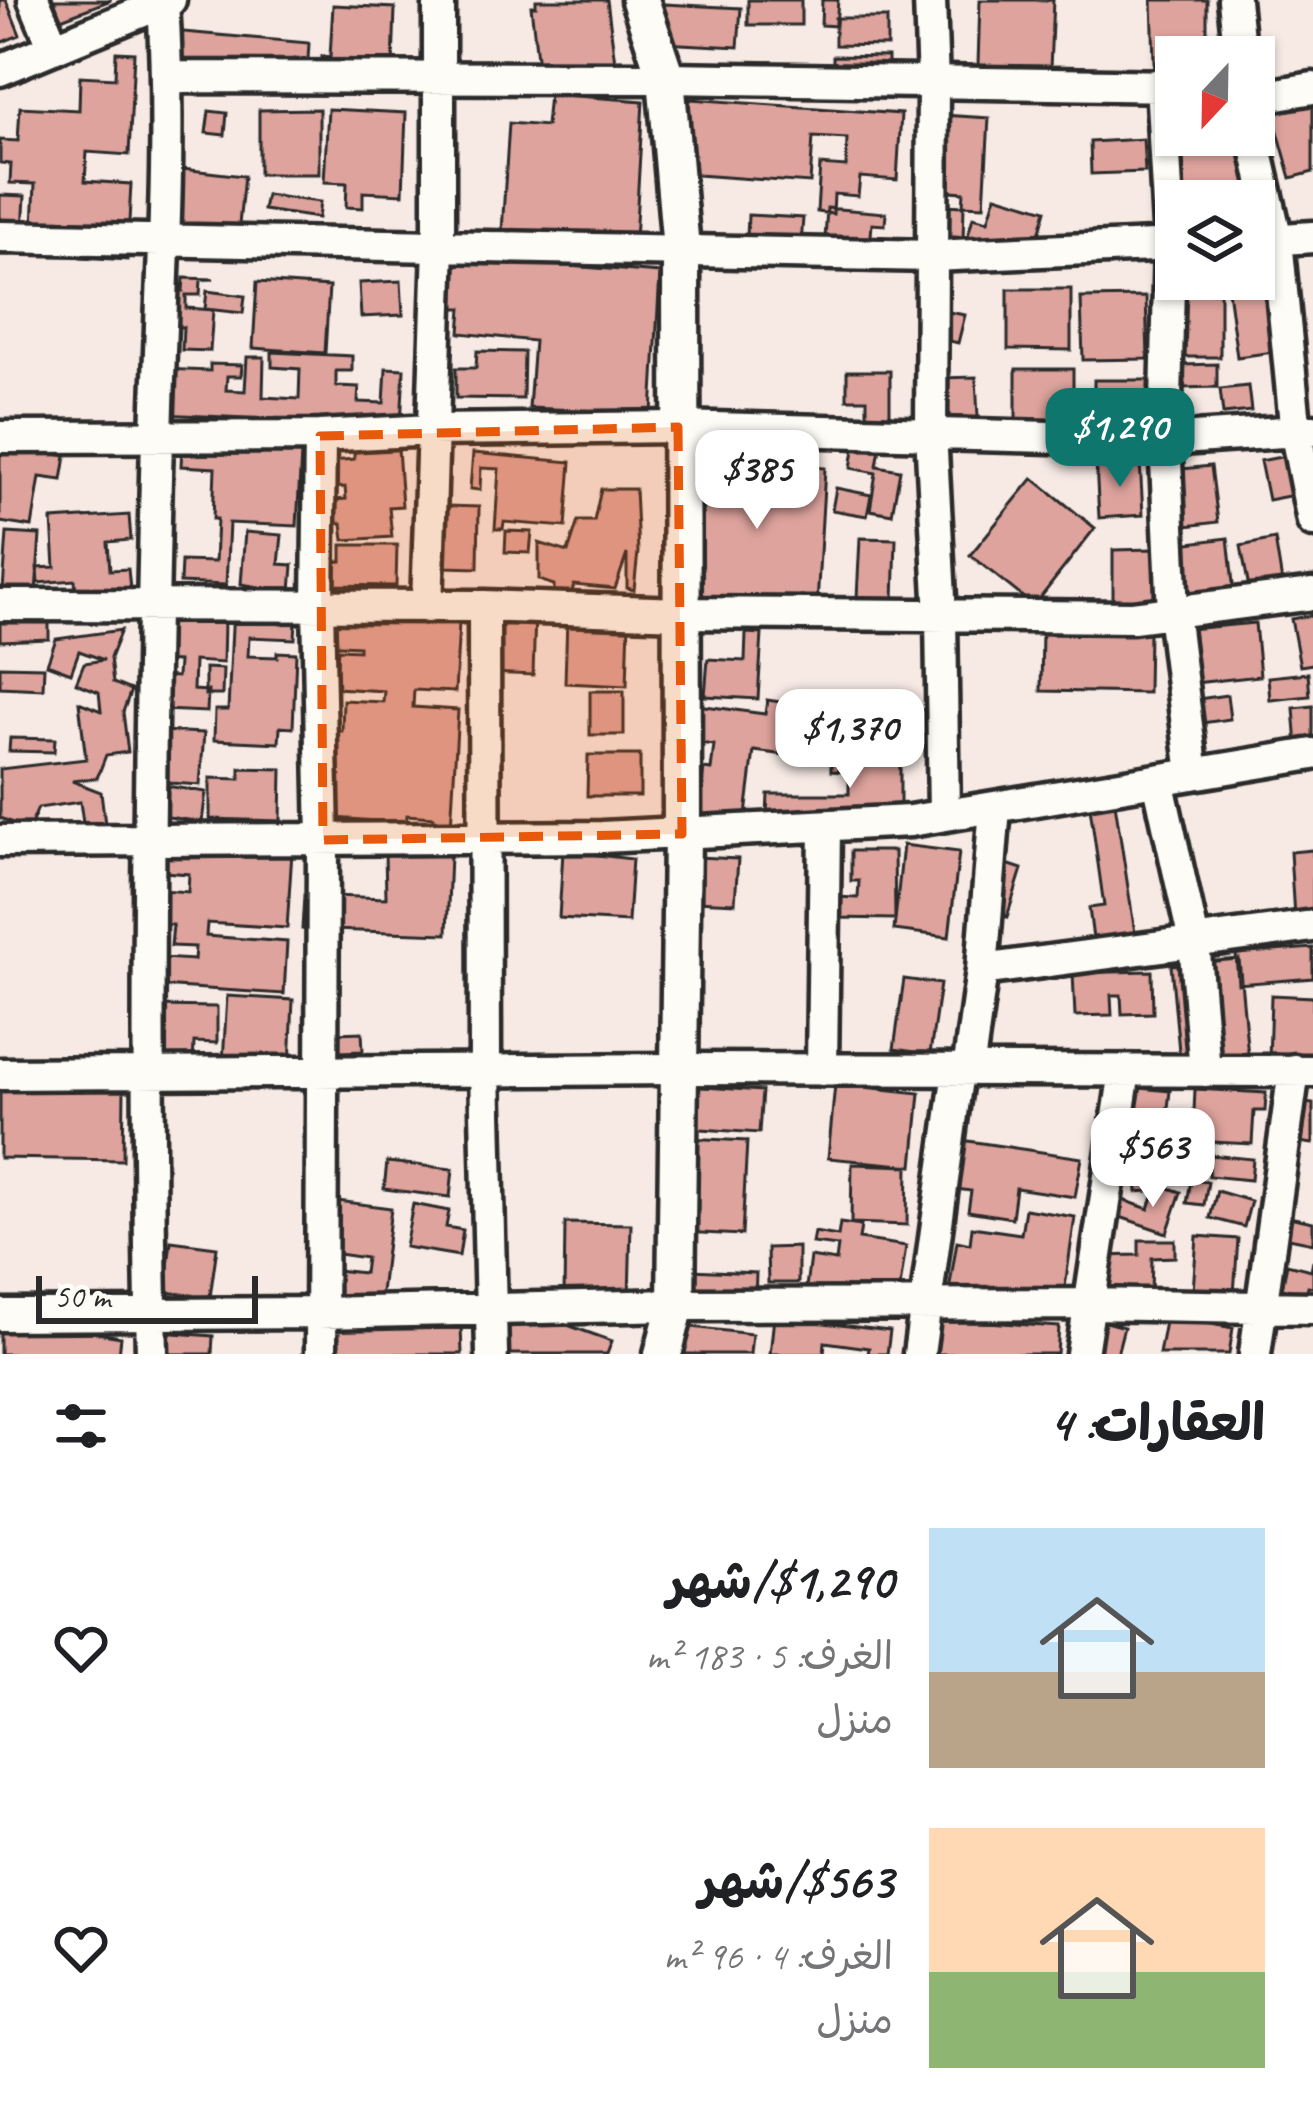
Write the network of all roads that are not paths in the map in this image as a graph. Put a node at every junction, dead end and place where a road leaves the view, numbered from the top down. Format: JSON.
{"nodes":[{"id":1,"x":34,"y":0,"type":"edge"},
{"id":2,"x":440,"y":0,"type":"edge"},
{"id":3,"x":640,"y":0,"type":"edge"},
{"id":4,"x":930,"y":0,"type":"edge"},
{"id":5,"x":1234,"y":0,"type":"edge"},
{"id":6,"x":166,"y":1,"type":"edge"},
{"id":7,"x":1238,"y":36,"type":"edge"},
{"id":8,"x":54,"y":48,"type":"junction"},
{"id":9,"x":0,"y":70,"type":"edge"},
{"id":10,"x":168,"y":77,"type":"junction"},
{"id":11,"x":666,"y":78,"type":"junction"},
{"id":12,"x":439,"y":80,"type":"junction"},
{"id":13,"x":933,"y":84,"type":"junction"},
{"id":14,"x":1155,"y":84,"type":"edge"},
{"id":15,"x":1313,"y":88,"type":"edge"},
{"id":16,"x":1275,"y":94,"type":"edge"},
{"id":17,"x":0,"y":237,"type":"edge"},
{"id":18,"x":1313,"y":237,"type":"edge"},
{"id":19,"x":1275,"y":239,"type":"edge"},
{"id":20,"x":167,"y":242,"type":"junction"},
{"id":21,"x":439,"y":245,"type":"junction"},
{"id":22,"x":1155,"y":246,"type":"edge"},
{"id":23,"x":681,"y":249,"type":"junction"},
{"id":24,"x":933,"y":256,"type":"junction"},
{"id":25,"x":1275,"y":289,"type":"edge"},
{"id":26,"x":1171,"y":300,"type":"edge"},
{"id":27,"x":679,"y":427,"type":"junction"},
{"id":28,"x":431,"y":430,"type":"junction"},
{"id":29,"x":1304,"y":432,"type":"edge"},
{"id":30,"x":931,"y":433,"type":"junction"},
{"id":31,"x":157,"y":434,"type":"junction"},
{"id":32,"x":320,"y":436,"type":"junction"},
{"id":33,"x":0,"y":437,"type":"edge"},
{"id":34,"x":1165,"y":440,"type":"junction"},
{"id":35,"x":1313,"y":521,"type":"edge"},
{"id":36,"x":1313,"y":594,"type":"edge"},
{"id":37,"x":0,"y":604,"type":"edge"},
{"id":38,"x":154,"y":604,"type":"junction"},
{"id":39,"x":318,"y":605,"type":"junction"},
{"id":40,"x":484,"y":606,"type":"junction"},
{"id":41,"x":427,"y":607,"type":"junction"},
{"id":42,"x":1173,"y":612,"type":"junction"},
{"id":43,"x":681,"y":613,"type":"junction"},
{"id":44,"x":941,"y":616,"type":"junction"},
{"id":45,"x":1313,"y":754,"type":"edge"},
{"id":46,"x":1193,"y":774,"type":"junction"},
{"id":47,"x":1158,"y":780,"type":"junction"},
{"id":48,"x":995,"y":807,"type":"junction"},
{"id":49,"x":944,"y":815,"type":"junction"},
{"id":50,"x":825,"y":826,"type":"junction"},
{"id":51,"x":682,"y":834,"type":"junction"},
{"id":52,"x":485,"y":838,"type":"junction"},
{"id":53,"x":323,"y":840,"type":"junction"},
{"id":54,"x":0,"y":841,"type":"edge"},
{"id":55,"x":152,"y":841,"type":"junction"},
{"id":56,"x":1313,"y":926,"type":"edge"},
{"id":57,"x":1194,"y":941,"type":"junction"},
{"id":58,"x":982,"y":970,"type":"junction"},
{"id":59,"x":677,"y":1069,"type":"junction"},
{"id":60,"x":485,"y":1070,"type":"junction"},
{"id":61,"x":822,"y":1070,"type":"junction"},
{"id":62,"x":1303,"y":1070,"type":"edge"},
{"id":63,"x":963,"y":1071,"type":"junction"},
{"id":64,"x":1125,"y":1071,"type":"junction"},
{"id":65,"x":1204,"y":1071,"type":"junction"},
{"id":66,"x":147,"y":1072,"type":"junction"},
{"id":67,"x":323,"y":1072,"type":"junction"},
{"id":68,"x":0,"y":1074,"type":"edge"},
{"id":69,"x":1090,"y":1304,"type":"junction"},
{"id":70,"x":676,"y":1305,"type":"junction"},
{"id":71,"x":926,"y":1306,"type":"junction"},
{"id":72,"x":1313,"y":1308,"type":"edge"},
{"id":73,"x":494,"y":1310,"type":"junction"},
{"id":74,"x":1263,"y":1310,"type":"junction"},
{"id":75,"x":151,"y":1312,"type":"junction"},
{"id":76,"x":319,"y":1313,"type":"junction"},
{"id":77,"x":0,"y":1315,"type":"edge"},
{"id":78,"x":152,"y":1354,"type":"edge"},
{"id":79,"x":320,"y":1354,"type":"edge"},
{"id":80,"x":492,"y":1354,"type":"edge"},
{"id":81,"x":662,"y":1354,"type":"edge"},
{"id":82,"x":919,"y":1354,"type":"edge"},
{"id":83,"x":1082,"y":1354,"type":"edge"},
{"id":84,"x":1256,"y":1354,"type":"edge"}],
"edges":[{"from":1,"to":8,"type":"street"},
{"from":2,"to":12,"type":"street"},
{"from":3,"to":11,"type":"street"},
{"from":4,"to":13,"type":"street"},
{"from":5,"to":7,"type":"street"},
{"from":6,"to":8,"type":"street"},
{"from":6,"to":10,"type":"street"},
{"from":8,"to":9,"type":"street"},
{"from":10,"to":12,"type":"street"},
{"from":10,"to":20,"type":"street"},
{"from":11,"to":12,"type":"street"},
{"from":11,"to":13,"type":"street"},
{"from":11,"to":23,"type":"street"},
{"from":12,"to":21,"type":"street"},
{"from":13,"to":14,"type":"street"},
{"from":13,"to":24,"type":"street"},
{"from":15,"to":16,"type":"street"},
{"from":17,"to":20,"type":"street"},
{"from":18,"to":19,"type":"street"},
{"from":20,"to":21,"type":"street"},
{"from":20,"to":31,"type":"street"},
{"from":21,"to":23,"type":"street"},
{"from":21,"to":28,"type":"street"},
{"from":22,"to":24,"type":"street"},
{"from":23,"to":24,"type":"street"},
{"from":23,"to":27,"type":"street"},
{"from":24,"to":30,"type":"street"},
{"from":25,"to":29,"type":"street"},
{"from":26,"to":34,"type":"street"},
{"from":27,"to":28,"type":"street"},
{"from":27,"to":30,"type":"street"},
{"from":27,"to":43,"type":"street"},
{"from":28,"to":32,"type":"street"},
{"from":28,"to":41,"type":"street"},
{"from":29,"to":34,"type":"street"},
{"from":29,"to":35,"type":"street"},
{"from":30,"to":34,"type":"street"},
{"from":30,"to":44,"type":"street"},
{"from":31,"to":32,"type":"street"},
{"from":31,"to":33,"type":"street"},
{"from":31,"to":38,"type":"street"},
{"from":32,"to":39,"type":"street"},
{"from":34,"to":42,"type":"street"},
{"from":36,"to":42,"type":"street"},
{"from":37,"to":38,"type":"street"},
{"from":38,"to":39,"type":"street"},
{"from":38,"to":55,"type":"street"},
{"from":39,"to":41,"type":"street"},
{"from":39,"to":53,"type":"street"},
{"from":40,"to":41,"type":"street"},
{"from":40,"to":43,"type":"street"},
{"from":40,"to":52,"type":"street"},
{"from":42,"to":44,"type":"street"},
{"from":42,"to":46,"type":"street"},
{"from":43,"to":44,"type":"street"},
{"from":43,"to":51,"type":"street"},
{"from":44,"to":49,"type":"street"},
{"from":45,"to":46,"type":"street"},
{"from":46,"to":47,"type":"street"},
{"from":47,"to":48,"type":"street"},
{"from":47,"to":57,"type":"street"},
{"from":48,"to":49,"type":"street"},
{"from":48,"to":58,"type":"street"},
{"from":49,"to":50,"type":"street"},
{"from":50,"to":51,"type":"street"},
{"from":50,"to":61,"type":"street"},
{"from":51,"to":52,"type":"street"},
{"from":51,"to":59,"type":"street"},
{"from":52,"to":53,"type":"street"},
{"from":52,"to":60,"type":"street"},
{"from":53,"to":55,"type":"street"},
{"from":53,"to":67,"type":"street"},
{"from":54,"to":55,"type":"street"},
{"from":55,"to":66,"type":"street"},
{"from":56,"to":57,"type":"street"},
{"from":57,"to":58,"type":"street"},
{"from":57,"to":65,"type":"street"},
{"from":58,"to":63,"type":"street"},
{"from":59,"to":60,"type":"street"},
{"from":59,"to":61,"type":"street"},
{"from":59,"to":70,"type":"street"},
{"from":60,"to":67,"type":"street"},
{"from":60,"to":73,"type":"street"},
{"from":61,"to":63,"type":"street"},
{"from":62,"to":65,"type":"street"},
{"from":62,"to":74,"type":"street"},
{"from":63,"to":64,"type":"street"},
{"from":63,"to":71,"type":"street"},
{"from":64,"to":65,"type":"street"},
{"from":64,"to":69,"type":"street"},
{"from":66,"to":67,"type":"street"},
{"from":66,"to":68,"type":"street"},
{"from":66,"to":75,"type":"street"},
{"from":67,"to":76,"type":"street"},
{"from":69,"to":71,"type":"street"},
{"from":69,"to":74,"type":"street"},
{"from":69,"to":83,"type":"street"},
{"from":70,"to":71,"type":"street"},
{"from":70,"to":73,"type":"street"},
{"from":70,"to":81,"type":"street"},
{"from":71,"to":82,"type":"street"},
{"from":72,"to":74,"type":"street"},
{"from":73,"to":76,"type":"street"},
{"from":73,"to":80,"type":"street"},
{"from":74,"to":84,"type":"street"},
{"from":75,"to":76,"type":"street"},
{"from":75,"to":77,"type":"street"},
{"from":75,"to":78,"type":"street"},
{"from":76,"to":79,"type":"street"}]}
